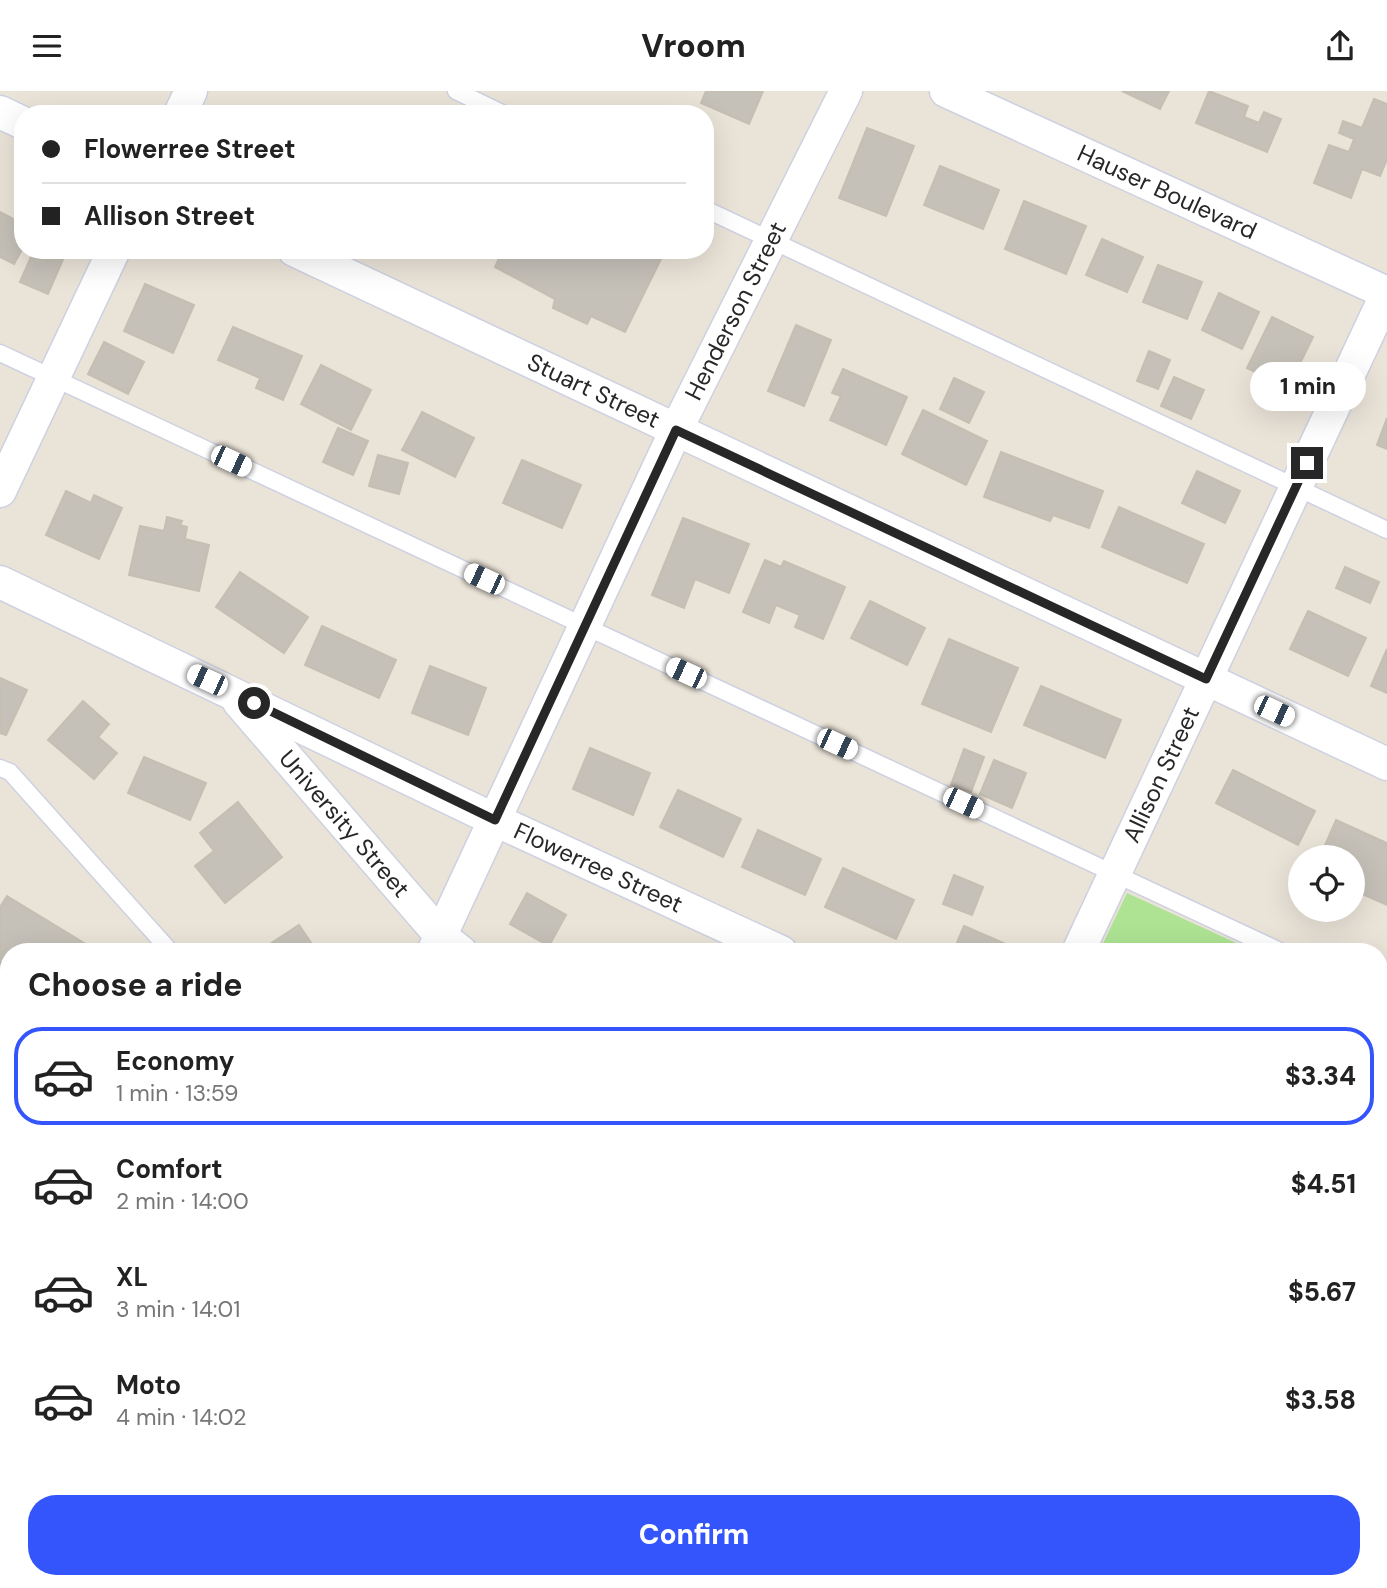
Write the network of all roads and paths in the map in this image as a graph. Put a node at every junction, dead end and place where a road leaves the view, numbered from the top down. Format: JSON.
{"nodes":[{"id":1,"x":456,"y":91,"type":"edge"},
{"id":2,"x":846,"y":91,"type":"edge"},
{"id":3,"x":946,"y":91,"type":"edge"},
{"id":4,"x":485,"y":105,"type":"edge"},
{"id":5,"x":714,"y":213,"type":"edge"},
{"id":6,"x":771,"y":240,"type":"junction"},
{"id":7,"x":110,"y":259,"type":"edge"},
{"id":8,"x":314,"y":259,"type":"edge"},
{"id":9,"x":1387,"y":293,"type":"edge"},
{"id":10,"x":0,"y":353,"type":"edge"},
{"id":11,"x":54,"y":378,"type":"junction"},
{"id":12,"x":676,"y":430,"type":"junction"},
{"id":13,"x":1296,"y":488,"type":"junction"},
{"id":14,"x":0,"y":491,"type":"edge"},
{"id":15,"x":1387,"y":530,"type":"edge"},
{"id":16,"x":0,"y":582,"type":"edge"},
{"id":17,"x":585,"y":626,"type":"junction"},
{"id":18,"x":1206,"y":679,"type":"junction"},
{"id":19,"x":230,"y":691,"type":"junction"},
{"id":20,"x":1387,"y":764,"type":"edge"},
{"id":21,"x":0,"y":768,"type":"edge"},
{"id":22,"x":495,"y":820,"type":"junction"},
{"id":23,"x":1114,"y":874,"type":"junction"},
{"id":24,"x":163,"y":943,"type":"edge"},
{"id":25,"x":442,"y":943,"type":"edge"},
{"id":26,"x":447,"y":943,"type":"edge"},
{"id":27,"x":762,"y":943,"type":"edge"},
{"id":28,"x":1082,"y":943,"type":"edge"},
{"id":29,"x":1263,"y":943,"type":"edge"}],
"edges":[{"from":1,"to":4,"type":"lane"},
{"from":2,"to":6,"type":"street","name":"Henderson Street"},
{"from":3,"to":9,"type":"street","name":"Hauser Boulevard"},
{"from":5,"to":6,"type":"lane"},
{"from":6,"to":12,"type":"street","name":"Henderson Street"},
{"from":6,"to":13,"type":"lane"},
{"from":7,"to":11,"type":"street"},
{"from":8,"to":12,"type":"street","name":"Stuart Street"},
{"from":9,"to":13,"type":"street","name":"Allison Street"},
{"from":10,"to":11,"type":"lane"},
{"from":11,"to":14,"type":"street"},
{"from":11,"to":17,"type":"lane"},
{"from":12,"to":17,"type":"street","name":"Henderson Street"},
{"from":12,"to":18,"type":"street","name":"Stuart Street"},
{"from":13,"to":15,"type":"lane"},
{"from":13,"to":18,"type":"street","name":"Allison Street"},
{"from":16,"to":19,"type":"street","name":"Flowerree Street"},
{"from":17,"to":22,"type":"street","name":"Henderson Street"},
{"from":17,"to":23,"type":"lane"},
{"from":18,"to":20,"type":"street","name":"Stuart Street"},
{"from":18,"to":23,"type":"street","name":"Allison Street"},
{"from":19,"to":22,"type":"street","name":"Flowerree Street"},
{"from":19,"to":25,"type":"street","name":"University Street"},
{"from":21,"to":24,"type":"lane"},
{"from":22,"to":26,"type":"street","name":"Henderson Street"},
{"from":22,"to":27,"type":"street","name":"Flowerree Street"},
{"from":23,"to":28,"type":"street","name":"Allison Street"},
{"from":23,"to":29,"type":"lane"}]}
